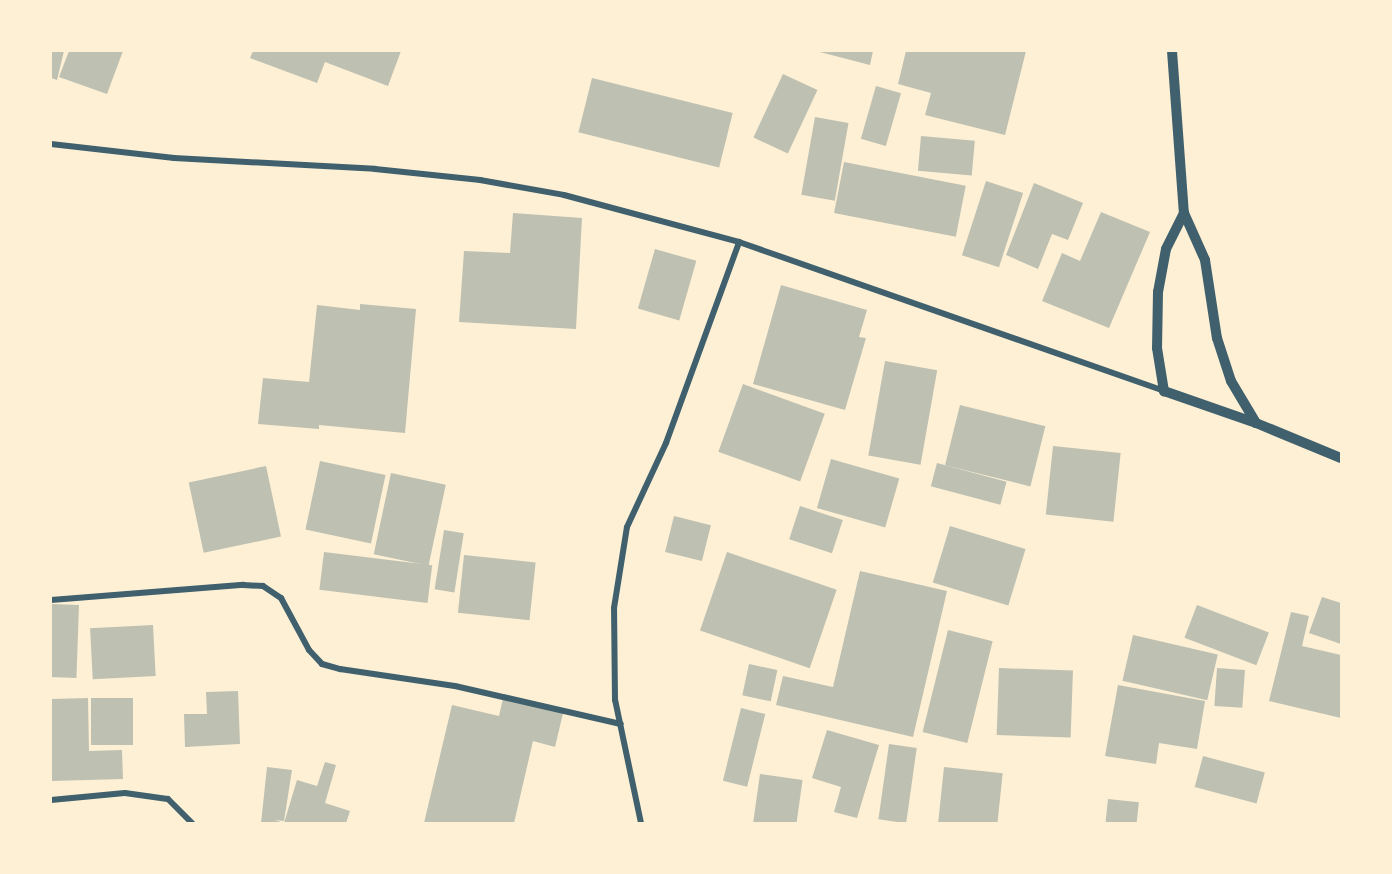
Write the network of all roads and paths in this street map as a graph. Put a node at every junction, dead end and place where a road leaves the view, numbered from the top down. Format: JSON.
{"nodes":[{"id":1,"x":1172,"y":51,"type":"edge"},
{"id":2,"x":51,"y":144,"type":"edge"},
{"id":3,"x":1184,"y":213,"type":"junction"},
{"id":4,"x":739,"y":242,"type":"junction"},
{"id":5,"x":1164,"y":391,"type":"junction"},
{"id":6,"x":1256,"y":423,"type":"junction"},
{"id":7,"x":1341,"y":458,"type":"edge"},
{"id":8,"x":51,"y":600,"type":"edge"},
{"id":9,"x":621,"y":724,"type":"junction"},
{"id":10,"x":51,"y":800,"type":"edge"},
{"id":11,"x":192,"y":823,"type":"edge"},
{"id":12,"x":641,"y":823,"type":"edge"}],
"edges":[{"from":1,"to":3,"type":"street"},
{"from":2,"to":4,"type":"street"},
{"from":3,"to":5,"type":"street"},
{"from":3,"to":6,"type":"street"},
{"from":4,"to":5,"type":"street"},
{"from":4,"to":9,"type":"street"},
{"from":5,"to":6,"type":"street"},
{"from":6,"to":7,"type":"street"},
{"from":8,"to":9,"type":"street"},
{"from":9,"to":12,"type":"street"},
{"from":10,"to":11,"type":"street"}]}
